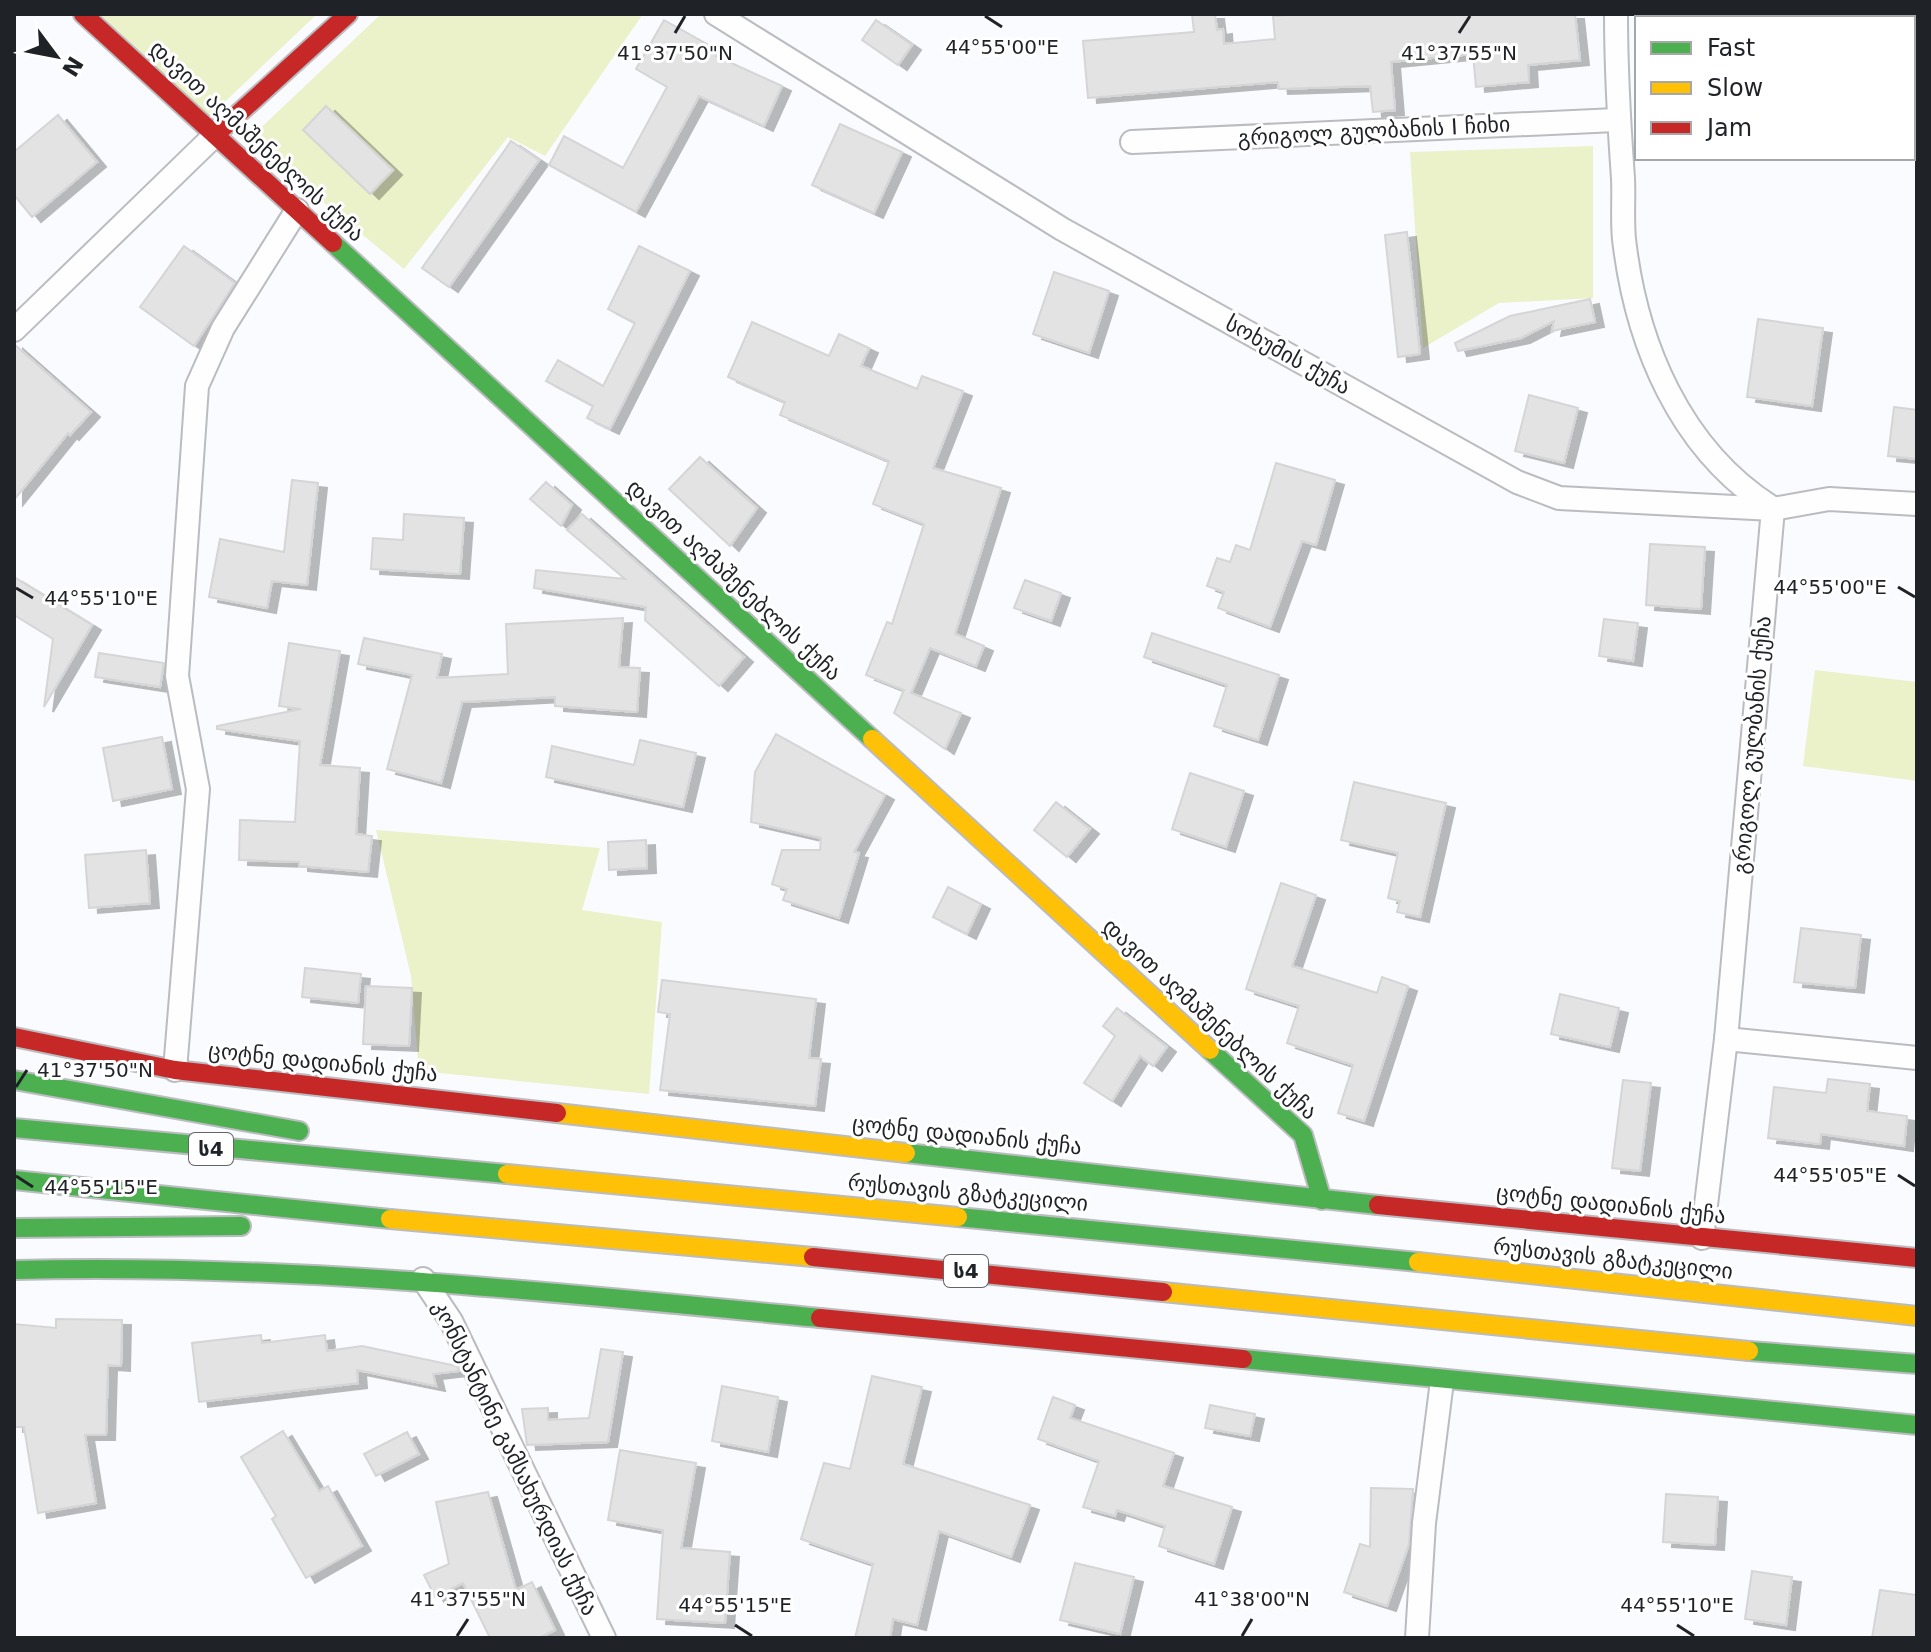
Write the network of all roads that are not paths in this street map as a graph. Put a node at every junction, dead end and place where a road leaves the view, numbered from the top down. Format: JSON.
{"nodes":[{"id":1,"x":83,"y":14,"type":"edge"},
{"id":2,"x":348,"y":14,"type":"edge"},
{"id":3,"x":716,"y":14,"type":"edge"},
{"id":4,"x":1616,"y":14,"type":"edge"},
{"id":5,"x":1616,"y":120,"type":"junction"},
{"id":6,"x":215,"y":135,"type":"junction"},
{"id":7,"x":1132,"y":142,"type":"dead end"},
{"id":8,"x":297,"y":210,"type":"junction"},
{"id":9,"x":14,"y":330,"type":"edge"},
{"id":10,"x":1917,"y":504,"type":"edge"},
{"id":11,"x":1773,"y":509,"type":"junction"},
{"id":12,"x":14,"y":1037,"type":"edge"},
{"id":13,"x":1726,"y":1039,"type":"junction"},
{"id":14,"x":1917,"y":1058,"type":"edge"},
{"id":15,"x":175,"y":1070,"type":"junction"},
{"id":16,"x":14,"y":1080,"type":"edge"},
{"id":17,"x":14,"y":1128,"type":"edge"},
{"id":18,"x":408,"y":1164,"type":"junction"},
{"id":19,"x":14,"y":1180,"type":"edge"},
{"id":20,"x":1322,"y":1200,"type":"junction"},
{"id":21,"x":14,"y":1228,"type":"edge"},
{"id":22,"x":462,"y":1228,"type":"junction"},
{"id":23,"x":1702,"y":1238,"type":"junction"},
{"id":24,"x":1917,"y":1258,"type":"edge"},
{"id":25,"x":14,"y":1270,"type":"edge"},
{"id":26,"x":423,"y":1279,"type":"junction"},
{"id":27,"x":1917,"y":1316,"type":"edge"},
{"id":28,"x":1917,"y":1364,"type":"edge"},
{"id":29,"x":1442,"y":1381,"type":"junction"},
{"id":30,"x":1917,"y":1425,"type":"edge"},
{"id":31,"x":604,"y":1638,"type":"edge"},
{"id":32,"x":1417,"y":1638,"type":"edge"}],
"edges":[{"from":1,"to":6,"type":"main road","name":"დავით აღმაშენებლის ქუჩა"},
{"from":2,"to":6,"type":"main road"},
{"from":3,"to":11,"type":"street","name":"სოხუმის ქუჩა"},
{"from":4,"to":5,"type":"street"},
{"from":5,"to":7,"type":"street","name":"გრიგოლ გულბანის I ჩიხი"},
{"from":5,"to":11,"type":"street"},
{"from":6,"to":8,"type":"main road","name":"დავით აღმაშენებლის ქუჩა"},
{"from":6,"to":9,"type":"street"},
{"from":8,"to":15,"type":"street"},
{"from":8,"to":20,"type":"main road","name":"დავით აღმაშენებლის ქუჩა"},
{"from":10,"to":11,"type":"street","name":"სოხუმის ქუჩა"},
{"from":11,"to":13,"type":"street","name":"გრიგოლ გულბანის ქუჩა"},
{"from":12,"to":15,"type":"main road","name":"ცოტნე დადიანის ქუჩა"},
{"from":13,"to":14,"type":"street"},
{"from":13,"to":23,"type":"street","name":"გრიგოლ გულბანის ქუჩა"},
{"from":15,"to":20,"type":"main road","name":"ცოტნე დადიანის ქუჩა"},
{"from":16,"to":18,"type":"main road"},
{"from":17,"to":18,"type":"main road","name":"რუსთავის გზატკეცილი","number":"ს4"},
{"from":18,"to":27,"type":"main road","name":"რუსთავის გზატკეცილი","number":"ს4"},
{"from":19,"to":22,"type":"main road","number":"ს4"},
{"from":20,"to":23,"type":"main road","name":"ცოტნე დადიანის ქუჩა"},
{"from":21,"to":22,"type":"main road"},
{"from":22,"to":28,"type":"main road","number":"ს4"},
{"from":23,"to":24,"type":"main road","name":"ცოტნე დადიანის ქუჩა"},
{"from":25,"to":26,"type":"main road"},
{"from":26,"to":29,"type":"main road"},
{"from":26,"to":31,"type":"street","name":"კონსტანტინე გამსახურდიას ქუჩა"},
{"from":29,"to":30,"type":"main road"},
{"from":29,"to":32,"type":"street"}]}
